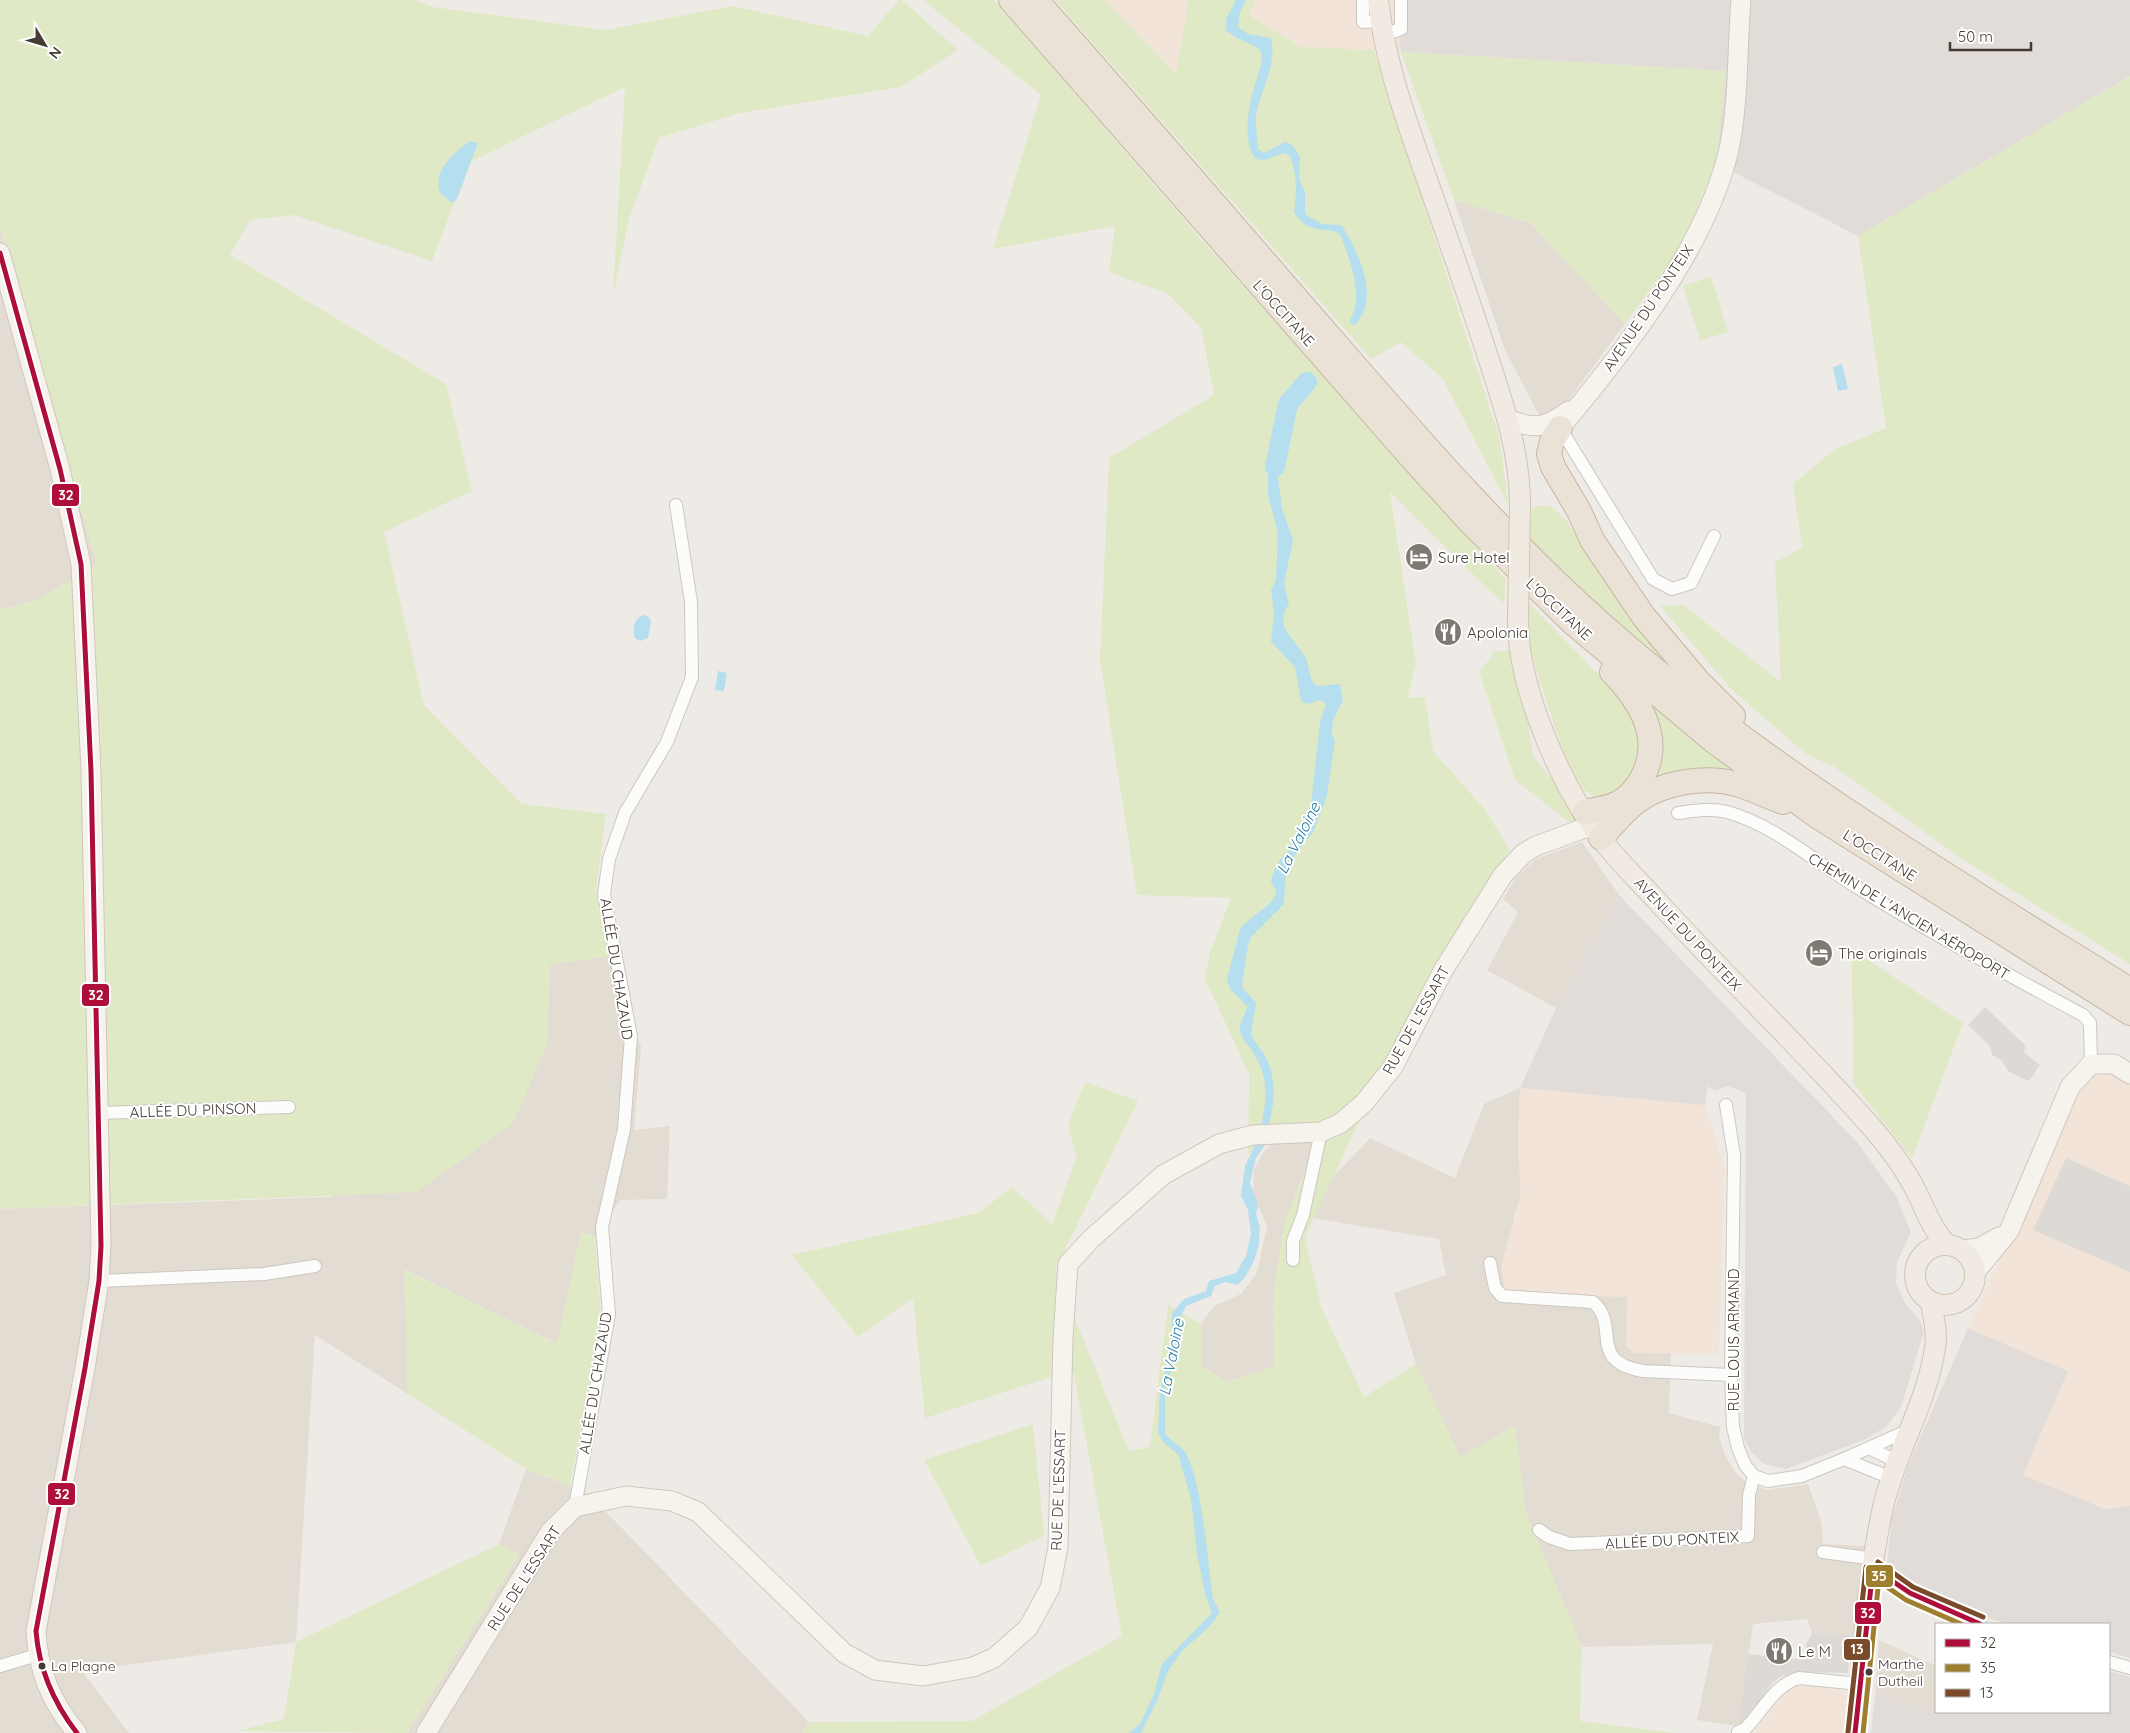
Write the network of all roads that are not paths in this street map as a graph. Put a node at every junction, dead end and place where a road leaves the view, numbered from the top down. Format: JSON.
{"nodes":[{"id":1,"x":1011,"y":0,"type":"edge"},
{"id":2,"x":1036,"y":0,"type":"edge"},
{"id":3,"x":1363,"y":0,"type":"edge"},
{"id":4,"x":1378,"y":0,"type":"edge"},
{"id":5,"x":1401,"y":0,"type":"edge"},
{"id":6,"x":1741,"y":0,"type":"edge"},
{"id":7,"x":1387,"y":28,"type":"junction"},
{"id":8,"x":1352,"y":29,"type":"dead end"},
{"id":9,"x":0,"y":253,"type":"edge"},
{"id":10,"x":1582,"y":402,"type":"junction"},
{"id":11,"x":1508,"y":419,"type":"junction"},
{"id":12,"x":1560,"y":428,"type":"junction"},
{"id":13,"x":676,"y":505,"type":"dead end"},
{"id":14,"x":1714,"y":536,"type":"dead end"},
{"id":15,"x":1572,"y":622,"type":"junction"},
{"id":16,"x":1787,"y":770,"type":"junction"},
{"id":17,"x":1678,"y":813,"type":"dead end"},
{"id":18,"x":1817,"y":816,"type":"junction"},
{"id":19,"x":1593,"y":825,"type":"junction"},
{"id":20,"x":2130,"y":990,"type":"edge"},
{"id":21,"x":2130,"y":1012,"type":"edge"},
{"id":22,"x":2091,"y":1064,"type":"junction"},
{"id":23,"x":2130,"y":1074,"type":"edge"},
{"id":24,"x":1726,"y":1105,"type":"dead end"},
{"id":25,"x":289,"y":1107,"type":"dead end"},
{"id":26,"x":98,"y":1113,"type":"junction"},
{"id":27,"x":1321,"y":1132,"type":"junction"},
{"id":28,"x":1925,"y":1211,"type":"junction"},
{"id":29,"x":2009,"y":1231,"type":"junction"},
{"id":30,"x":1955,"y":1247,"type":"junction"},
{"id":31,"x":1924,"y":1253,"type":"junction"},
{"id":32,"x":1293,"y":1260,"type":"dead end"},
{"id":33,"x":1490,"y":1263,"type":"dead end"},
{"id":34,"x":315,"y":1266,"type":"dead end"},
{"id":35,"x":1976,"y":1271,"type":"junction"},
{"id":36,"x":98,"y":1281,"type":"junction"},
{"id":37,"x":1932,"y":1302,"type":"junction"},
{"id":38,"x":1955,"y":1304,"type":"junction"},
{"id":39,"x":1936,"y":1346,"type":"junction"},
{"id":40,"x":1731,"y":1375,"type":"junction"},
{"id":41,"x":1907,"y":1431,"type":"junction"},
{"id":42,"x":1871,"y":1449,"type":"junction"},
{"id":43,"x":1844,"y":1459,"type":"junction"},
{"id":44,"x":1893,"y":1470,"type":"junction"},
{"id":45,"x":1754,"y":1476,"type":"junction"},
{"id":46,"x":575,"y":1507,"type":"junction"},
{"id":47,"x":1539,"y":1530,"type":"dead end"},
{"id":48,"x":1823,"y":1552,"type":"dead end"},
{"id":49,"x":1874,"y":1564,"type":"junction"},
{"id":50,"x":1978,"y":1623,"type":"edge"},
{"id":51,"x":37,"y":1655,"type":"junction"},
{"id":52,"x":2110,"y":1662,"type":"edge"},
{"id":53,"x":0,"y":1666,"type":"edge"},
{"id":54,"x":2130,"y":1668,"type":"edge"},
{"id":55,"x":1860,"y":1684,"type":"junction"},
{"id":56,"x":1738,"y":1732,"type":"dead end"},
{"id":57,"x":77,"y":1733,"type":"edge"},
{"id":58,"x":426,"y":1733,"type":"edge"},
{"id":59,"x":1855,"y":1733,"type":"edge"}],
"edges":[{"from":1,"to":15,"type":"highway","name":"L'OCCITANE"},
{"from":2,"to":16,"type":"highway","name":"L'OCCITANE"},
{"from":3,"to":7,"type":"street"},
{"from":4,"to":7,"type":"main road"},
{"from":5,"to":7,"type":"street"},
{"from":6,"to":10,"type":"street","name":"AVENUE DU PONTEIX"},
{"from":7,"to":8,"type":"street"},
{"from":7,"to":11,"type":"main road"},
{"from":9,"to":26,"type":"street"},
{"from":10,"to":11,"type":"street"},
{"from":10,"to":12,"type":"street","name":"AVENUE DU PONTEIX"},
{"from":11,"to":19,"type":"main road","name":"AVENUE DU PONTEIX","bridge":true},
{"from":12,"to":14,"type":"street"},
{"from":12,"to":16,"type":"highway"},
{"from":13,"to":46,"type":"street","name":"ALLÉE DU CHAZAUD"},
{"from":15,"to":18,"type":"highway","name":"L'OCCITANE"},
{"from":15,"to":19,"type":"highway"},
{"from":16,"to":20,"type":"highway","name":"L'OCCITANE"},
{"from":17,"to":22,"type":"street","name":"CHEMIN DE L'ANCIEN AÉROPORT"},
{"from":18,"to":19,"type":"highway"},
{"from":18,"to":21,"type":"highway","name":"L'OCCITANE"},
{"from":19,"to":27,"type":"street","name":"RUE DE L'ESSART"},
{"from":19,"to":28,"type":"main road","name":"AVENUE DU PONTEIX"},
{"from":22,"to":23,"type":"street"},
{"from":22,"to":29,"type":"street"},
{"from":24,"to":40,"type":"street","name":"RUE LOUIS ARMAND"},
{"from":25,"to":26,"type":"street","name":"ALLÉE DU PINSON"},
{"from":26,"to":36,"type":"street"},
{"from":27,"to":32,"type":"street"},
{"from":27,"to":46,"type":"street","name":"RUE DE L'ESSART"},
{"from":28,"to":30,"type":"main road","name":"AVENUE DU PONTEIX"},
{"from":28,"to":31,"type":"main road","name":"AVENUE DU PONTEIX"},
{"from":29,"to":30,"type":"street"},
{"from":29,"to":35,"type":"street"},
{"from":30,"to":31,"type":"main road"},
{"from":30,"to":35,"type":"main road"},
{"from":31,"to":37,"type":"main road"},
{"from":33,"to":40,"type":"street"},
{"from":34,"to":36,"type":"street"},
{"from":35,"to":38,"type":"main road"},
{"from":36,"to":51,"type":"street"},
{"from":37,"to":38,"type":"main road"},
{"from":37,"to":39,"type":"main road"},
{"from":38,"to":39,"type":"main road"},
{"from":39,"to":41,"type":"main road"},
{"from":40,"to":45,"type":"street","name":"RUE LOUIS ARMAND"},
{"from":41,"to":42,"type":"street"},
{"from":41,"to":44,"type":"main road"},
{"from":42,"to":43,"type":"street"},
{"from":42,"to":44,"type":"street"},
{"from":43,"to":44,"type":"street"},
{"from":43,"to":45,"type":"street"},
{"from":44,"to":49,"type":"main road"},
{"from":45,"to":47,"type":"street","name":"ALLÉE DU PONTEIX"},
{"from":46,"to":58,"type":"street","name":"RUE DE L'ESSART"},
{"from":48,"to":49,"type":"street"},
{"from":49,"to":50,"type":"street"},
{"from":49,"to":55,"type":"main road"},
{"from":51,"to":53,"type":"street"},
{"from":51,"to":57,"type":"street"},
{"from":52,"to":54,"type":"street"},
{"from":55,"to":56,"type":"street"},
{"from":55,"to":59,"type":"main road"}]}
